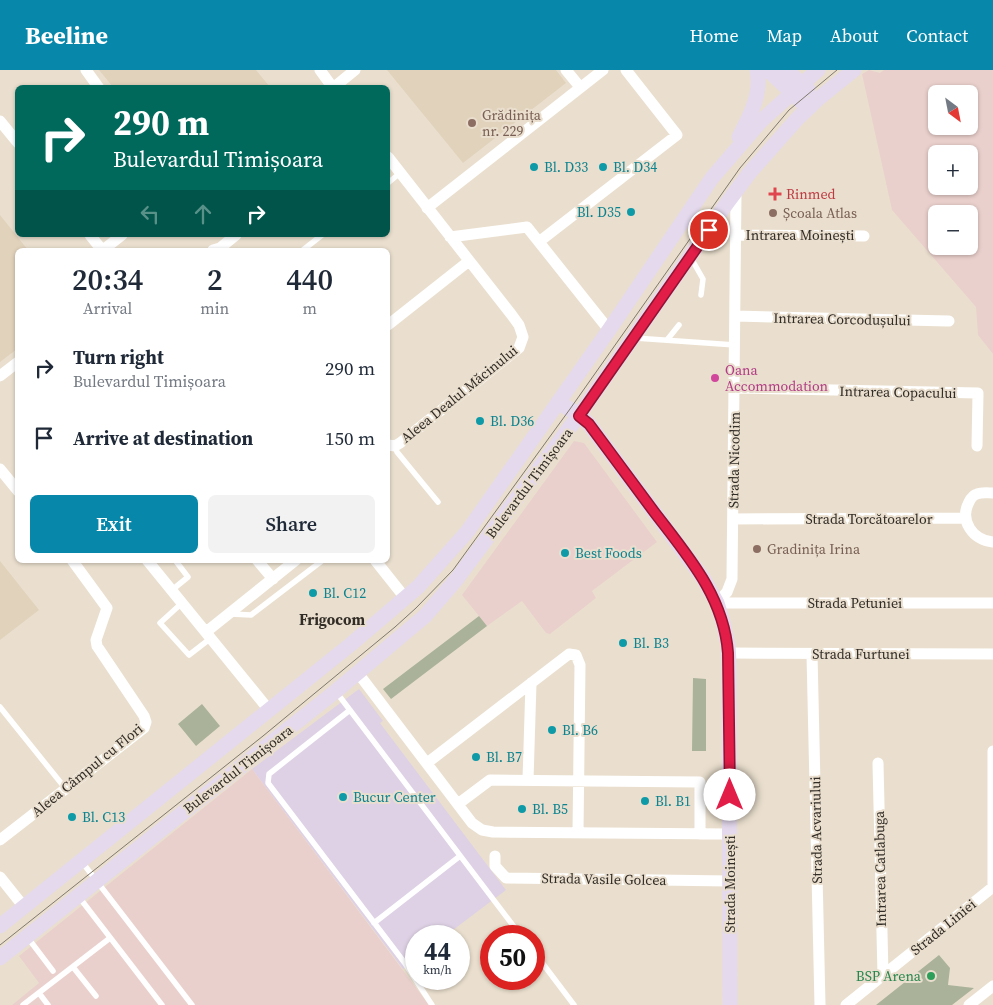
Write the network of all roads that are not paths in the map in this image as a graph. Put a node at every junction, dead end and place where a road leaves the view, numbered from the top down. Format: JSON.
{"nodes":[{"id":1,"x":86,"y":70,"type":"edge"},
{"id":2,"x":320,"y":70,"type":"edge"},
{"id":3,"x":355,"y":70,"type":"edge"},
{"id":4,"x":566,"y":70,"type":"edge"},
{"id":5,"x":603,"y":70,"type":"edge"},
{"id":6,"x":626,"y":70,"type":"edge"},
{"id":7,"x":757,"y":70,"type":"edge"},
{"id":8,"x":768,"y":70,"type":"edge"},
{"id":9,"x":786,"y":70,"type":"edge"},
{"id":10,"x":818,"y":70,"type":"edge"},
{"id":11,"x":854,"y":70,"type":"edge"},
{"id":12,"x":98,"y":85,"type":"edge"},
{"id":13,"x":331,"y":85,"type":"edge"},
{"id":14,"x":337,"y":85,"type":"edge"},
{"id":15,"x":580,"y":88,"type":"junction"},
{"id":16,"x":796,"y":88,"type":"junction"},
{"id":17,"x":813,"y":103,"type":"junction"},
{"id":18,"x":0,"y":121,"type":"edge"},
{"id":19,"x":15,"y":140,"type":"edge"},
{"id":20,"x":728,"y":158,"type":"junction"},
{"id":21,"x":390,"y":160,"type":"edge"},
{"id":22,"x":400,"y":173,"type":"junction"},
{"id":23,"x":390,"y":181,"type":"edge"},
{"id":24,"x":736,"y":192,"type":"junction"},
{"id":25,"x":428,"y":208,"type":"junction"},
{"id":26,"x":736,"y":235,"type":"junction"},
{"id":27,"x":864,"y":236,"type":"dead end"},
{"id":28,"x":92,"y":237,"type":"edge"},
{"id":29,"x":119,"y":237,"type":"edge"},
{"id":30,"x":233,"y":237,"type":"edge"},
{"id":31,"x":319,"y":237,"type":"edge"},
{"id":32,"x":450,"y":237,"type":"junction"},
{"id":33,"x":540,"y":241,"type":"junction"},
{"id":34,"x":100,"y":248,"type":"edge"},
{"id":35,"x":105,"y":248,"type":"edge"},
{"id":36,"x":219,"y":248,"type":"edge"},
{"id":37,"x":306,"y":248,"type":"edge"},
{"id":38,"x":690,"y":256,"type":"junction"},
{"id":39,"x":469,"y":261,"type":"junction"},
{"id":40,"x":701,"y":295,"type":"dead end"},
{"id":41,"x":736,"y":316,"type":"junction"},
{"id":42,"x":949,"y":321,"type":"dead end"},
{"id":43,"x":390,"y":323,"type":"edge"},
{"id":44,"x":679,"y":325,"type":"dead end"},
{"id":45,"x":609,"y":330,"type":"junction"},
{"id":46,"x":633,"y":338,"type":"junction"},
{"id":47,"x":667,"y":340,"type":"junction"},
{"id":48,"x":735,"y":345,"type":"junction"},
{"id":49,"x":15,"y":364,"type":"edge"},
{"id":50,"x":0,"y":376,"type":"edge"},
{"id":51,"x":735,"y":388,"type":"junction"},
{"id":52,"x":558,"y":402,"type":"junction"},
{"id":53,"x":579,"y":416,"type":"junction"},
{"id":54,"x":391,"y":446,"type":"edge"},
{"id":55,"x":977,"y":446,"type":"dead end"},
{"id":56,"x":0,"y":469,"type":"edge"},
{"id":57,"x":15,"y":487,"type":"edge"},
{"id":58,"x":993,"y":493,"type":"edge"},
{"id":59,"x":438,"y":502,"type":"dead end"},
{"id":60,"x":966,"y":518,"type":"junction"},
{"id":61,"x":733,"y":519,"type":"junction"},
{"id":62,"x":993,"y":542,"type":"edge"},
{"id":63,"x":447,"y":555,"type":"junction"},
{"id":64,"x":78,"y":563,"type":"edge"},
{"id":65,"x":150,"y":563,"type":"edge"},
{"id":66,"x":177,"y":563,"type":"edge"},
{"id":67,"x":260,"y":563,"type":"edge"},
{"id":68,"x":292,"y":563,"type":"edge"},
{"id":69,"x":319,"y":563,"type":"edge"},
{"id":70,"x":377,"y":563,"type":"edge"},
{"id":71,"x":465,"y":569,"type":"junction"},
{"id":72,"x":273,"y":579,"type":"junction"},
{"id":73,"x":172,"y":590,"type":"junction"},
{"id":74,"x":406,"y":599,"type":"junction"},
{"id":75,"x":182,"y":603,"type":"junction"},
{"id":76,"x":993,"y":603,"type":"edge"},
{"id":77,"x":717,"y":604,"type":"junction"},
{"id":78,"x":228,"y":614,"type":"junction"},
{"id":79,"x":425,"y":616,"type":"junction"},
{"id":80,"x":208,"y":635,"type":"junction"},
{"id":81,"x":728,"y":653,"type":"junction"},
{"id":82,"x":812,"y":654,"type":"junction"},
{"id":83,"x":993,"y":654,"type":"edge"},
{"id":84,"x":358,"y":673,"type":"junction"},
{"id":85,"x":531,"y":683,"type":"junction"},
{"id":86,"x":336,"y":691,"type":"junction"},
{"id":87,"x":0,"y":707,"type":"edge"},
{"id":88,"x":270,"y":710,"type":"junction"},
{"id":89,"x":350,"y":710,"type":"junction"},
{"id":90,"x":992,"y":752,"type":"edge"},
{"id":91,"x":427,"y":763,"type":"junction"},
{"id":92,"x":878,"y":763,"type":"dead end"},
{"id":93,"x":528,"y":780,"type":"junction"},
{"id":94,"x":579,"y":781,"type":"junction"},
{"id":95,"x":66,"y":788,"type":"junction"},
{"id":96,"x":458,"y":804,"type":"junction"},
{"id":97,"x":578,"y":833,"type":"junction"},
{"id":98,"x":700,"y":834,"type":"junction"},
{"id":99,"x":730,"y":834,"type":"junction"},
{"id":100,"x":0,"y":840,"type":"edge"},
{"id":101,"x":460,"y":856,"type":"junction"},
{"id":102,"x":495,"y":856,"type":"dead end"},
{"id":103,"x":82,"y":862,"type":"junction"},
{"id":104,"x":0,"y":877,"type":"edge"},
{"id":105,"x":97,"y":881,"type":"junction"},
{"id":106,"x":730,"y":881,"type":"junction"},
{"id":107,"x":993,"y":887,"type":"edge"},
{"id":108,"x":78,"y":896,"type":"junction"},
{"id":109,"x":24,"y":908,"type":"junction"},
{"id":110,"x":374,"y":923,"type":"junction"},
{"id":111,"x":513,"y":925,"type":"edge"},
{"id":112,"x":0,"y":926,"type":"edge"},
{"id":113,"x":26,"y":937,"type":"junction"},
{"id":114,"x":110,"y":938,"type":"junction"},
{"id":115,"x":0,"y":958,"type":"edge"},
{"id":116,"x":73,"y":967,"type":"junction"},
{"id":117,"x":545,"y":967,"type":"edge"},
{"id":118,"x":53,"y":971,"type":"dead end"},
{"id":119,"x":883,"y":975,"type":"junction"},
{"id":120,"x":993,"y":986,"type":"edge"},
{"id":121,"x":39,"y":993,"type":"junction"},
{"id":122,"x":96,"y":996,"type":"dead end"},
{"id":123,"x":23,"y":1005,"type":"edge"},
{"id":124,"x":48,"y":1005,"type":"edge"},
{"id":125,"x":162,"y":1005,"type":"edge"},
{"id":126,"x":192,"y":1005,"type":"edge"},
{"id":127,"x":432,"y":1005,"type":"edge"},
{"id":128,"x":574,"y":1005,"type":"edge"},
{"id":129,"x":730,"y":1005,"type":"edge"},
{"id":130,"x":820,"y":1005,"type":"edge"},
{"id":131,"x":846,"y":1005,"type":"edge"},
{"id":132,"x":970,"y":1005,"type":"edge"}],
"edges":[{"from":1,"to":12,"type":"street"},
{"from":2,"to":13,"type":"street"},
{"from":3,"to":14,"type":"street"},
{"from":4,"to":15,"type":"street"},
{"from":5,"to":15,"type":"street"},
{"from":6,"to":33,"type":"street"},
{"from":7,"to":20,"type":"main road"},
{"from":8,"to":16,"type":"main road"},
{"from":9,"to":16,"type":"main road"},
{"from":10,"to":16,"type":"main road","name":"Bulevardul Timișoara"},
{"from":11,"to":17,"type":"main road","name":"Bulevardul Timișoara"},
{"from":15,"to":25,"type":"street"},
{"from":16,"to":17,"type":"main road"},
{"from":16,"to":20,"type":"main road","name":"Bulevardul Timișoara"},
{"from":17,"to":24,"type":"main road","name":"Bulevardul Timișoara"},
{"from":18,"to":19,"type":"street"},
{"from":20,"to":45,"type":"main road","name":"Bulevardul Timișoara"},
{"from":21,"to":22,"type":"street","name":"Aleea Dealul Măcinului"},
{"from":22,"to":23,"type":"lane"},
{"from":22,"to":25,"type":"street","name":"Aleea Dealul Măcinului"},
{"from":24,"to":26,"type":"street","name":"Strada Nicodim"},
{"from":24,"to":38,"type":"main road","name":"Bulevardul Timișoara"},
{"from":25,"to":32,"type":"street","name":"Aleea Dealul Măcinului"},
{"from":26,"to":27,"type":"street","name":"Intrarea Moinești"},
{"from":26,"to":41,"type":"street","name":"Strada Nicodim"},
{"from":28,"to":34,"type":"street"},
{"from":29,"to":35,"type":"street"},
{"from":30,"to":36,"type":"street"},
{"from":31,"to":37,"type":"lane"},
{"from":32,"to":33,"type":"street"},
{"from":32,"to":39,"type":"street","name":"Aleea Dealul Măcinului"},
{"from":33,"to":45,"type":"street"},
{"from":38,"to":40,"type":"lane"},
{"from":38,"to":46,"type":"main road","name":"Bulevardul Timișoara"},
{"from":39,"to":43,"type":"street"},
{"from":39,"to":54,"type":"street","name":"Aleea Dealul Măcinului"},
{"from":41,"to":42,"type":"street","name":"Intrarea Corcodușului"},
{"from":41,"to":48,"type":"street","name":"Strada Nicodim"},
{"from":44,"to":47,"type":"lane"},
{"from":45,"to":52,"type":"main road","name":"Bulevardul Timișoara"},
{"from":46,"to":47,"type":"lane"},
{"from":46,"to":53,"type":"main road","name":"Bulevardul Timișoara"},
{"from":47,"to":48,"type":"lane"},
{"from":48,"to":51,"type":"street","name":"Strada Nicodim"},
{"from":49,"to":50,"type":"street"},
{"from":51,"to":55,"type":"street","name":"Intrarea Copacului"},
{"from":51,"to":61,"type":"street","name":"Strada Nicodim"},
{"from":52,"to":53,"type":"main road","name":"Strada Moinești"},
{"from":52,"to":63,"type":"main road","name":"Bulevardul Timișoara"},
{"from":53,"to":71,"type":"main road","name":"Bulevardul Timișoara"},
{"from":53,"to":77,"type":"main road","name":"Strada Moinești"},
{"from":54,"to":59,"type":"lane"},
{"from":56,"to":57,"type":"street"},
{"from":58,"to":60,"type":"street"},
{"from":60,"to":61,"type":"street","name":"Strada Torcătoarelor"},
{"from":60,"to":62,"type":"street"},
{"from":61,"to":77,"type":"street","name":"Strada Nicodim"},
{"from":63,"to":71,"type":"main road"},
{"from":63,"to":74,"type":"main road","name":"Bulevardul Timișoara"},
{"from":64,"to":95,"type":"street","name":"Aleea Câmpul cu Flori"},
{"from":65,"to":73,"type":"street"},
{"from":66,"to":73,"type":"lane"},
{"from":67,"to":72,"type":"street"},
{"from":68,"to":72,"type":"street"},
{"from":69,"to":78,"type":"lane"},
{"from":70,"to":74,"type":"street"},
{"from":71,"to":79,"type":"main road","name":"Bulevardul Timișoara"},
{"from":72,"to":78,"type":"street"},
{"from":73,"to":75,"type":"street"},
{"from":74,"to":79,"type":"main road"},
{"from":74,"to":88,"type":"main road","name":"Bulevardul Timișoara"},
{"from":75,"to":80,"type":"street"},
{"from":75,"to":80,"type":"lane"},
{"from":76,"to":77,"type":"street","name":"Strada Petuniei"},
{"from":77,"to":81,"type":"main road","name":"Strada Moinești"},
{"from":78,"to":80,"type":"street"},
{"from":79,"to":84,"type":"main road","name":"Bulevardul Timișoara"},
{"from":80,"to":88,"type":"street"},
{"from":81,"to":82,"type":"street","name":"Strada Furtunei"},
{"from":81,"to":99,"type":"main road","name":"Strada Moinești"},
{"from":82,"to":83,"type":"street","name":"Strada Furtunei"},
{"from":82,"to":130,"type":"street","name":"Strada Acvariului"},
{"from":84,"to":86,"type":"main road","name":"Bulevardul Timișoara"},
{"from":84,"to":91,"type":"street"},
{"from":85,"to":91,"type":"street"},
{"from":85,"to":93,"type":"street"},
{"from":85,"to":94,"type":"street"},
{"from":86,"to":89,"type":"lane"},
{"from":86,"to":105,"type":"main road","name":"Bulevardul Timișoara"},
{"from":87,"to":95,"type":"lane"},
{"from":88,"to":103,"type":"main road","name":"Bulevardul Timișoara"},
{"from":89,"to":101,"type":"lane"},
{"from":89,"to":110,"type":"lane"},
{"from":90,"to":107,"type":"street"},
{"from":91,"to":96,"type":"street"},
{"from":92,"to":119,"type":"street","name":"Intrarea Catlabuga"},
{"from":93,"to":94,"type":"street"},
{"from":93,"to":96,"type":"street"},
{"from":94,"to":97,"type":"street"},
{"from":94,"to":98,"type":"street"},
{"from":95,"to":100,"type":"street","name":"Aleea Câmpul cu Flori"},
{"from":96,"to":97,"type":"street"},
{"from":97,"to":98,"type":"street"},
{"from":98,"to":99,"type":"street"},
{"from":99,"to":106,"type":"main road","name":"Strada Moinești"},
{"from":101,"to":110,"type":"lane"},
{"from":101,"to":111,"type":"lane"},
{"from":102,"to":106,"type":"street","name":"Strada Vasile Golcea"},
{"from":103,"to":105,"type":"lane"},
{"from":103,"to":109,"type":"main road","name":"Bulevardul Timișoara"},
{"from":104,"to":109,"type":"street"},
{"from":105,"to":108,"type":"main road","name":"Bulevardul Timișoara"},
{"from":105,"to":126,"type":"lane"},
{"from":106,"to":129,"type":"main road","name":"Strada Moinești"},
{"from":107,"to":119,"type":"street","name":"Strada Liniei"},
{"from":108,"to":113,"type":"main road","name":"Bulevardul Timișoara"},
{"from":108,"to":114,"type":"lane"},
{"from":109,"to":112,"type":"main road","name":"Bulevardul Timișoara"},
{"from":110,"to":127,"type":"lane"},
{"from":113,"to":115,"type":"main road","name":"Bulevardul Timișoara"},
{"from":113,"to":118,"type":"lane"},
{"from":114,"to":116,"type":"lane"},
{"from":114,"to":125,"type":"lane"},
{"from":116,"to":121,"type":"lane"},
{"from":116,"to":122,"type":"lane"},
{"from":117,"to":128,"type":"lane"},
{"from":119,"to":131,"type":"street","name":"Strada Liniei"},
{"from":120,"to":132,"type":"street"},
{"from":121,"to":123,"type":"lane"},
{"from":121,"to":124,"type":"lane"}]}
